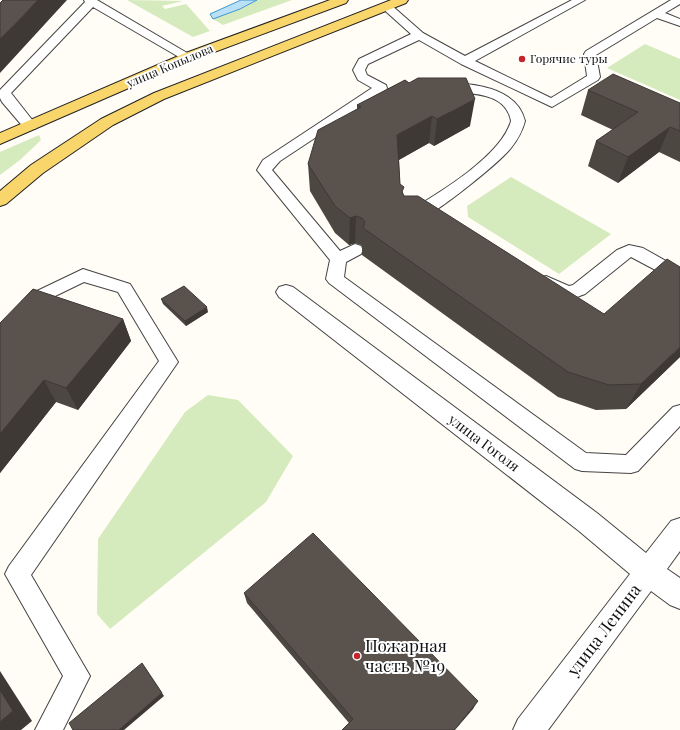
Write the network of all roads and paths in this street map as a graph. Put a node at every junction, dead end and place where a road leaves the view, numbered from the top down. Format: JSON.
{"nodes":[{"id":1,"x":90,"y":0,"type":"edge"},
{"id":2,"x":342,"y":0,"type":"edge"},
{"id":3,"x":402,"y":0,"type":"edge"},
{"id":4,"x":580,"y":0,"type":"edge"},
{"id":5,"x":679,"y":0,"type":"edge"},
{"id":6,"x":325,"y":2,"type":"edge"},
{"id":7,"x":386,"y":6,"type":"junction"},
{"id":8,"x":656,"y":14,"type":"junction"},
{"id":9,"x":680,"y":23,"type":"edge"},
{"id":10,"x":419,"y":35,"type":"junction"},
{"id":11,"x":188,"y":57,"type":"junction"},
{"id":12,"x":465,"y":61,"type":"junction"},
{"id":13,"x":427,"y":87,"type":"edge"},
{"id":14,"x":381,"y":88,"type":"junction"},
{"id":15,"x":397,"y":88,"type":"edge"},
{"id":16,"x":30,"y":126,"type":"junction"},
{"id":17,"x":0,"y":139,"type":"edge"},
{"id":18,"x":0,"y":200,"type":"edge"},
{"id":19,"x":409,"y":218,"type":"edge"},
{"id":20,"x":355,"y":250,"type":"edge"},
{"id":21,"x":338,"y":259,"type":"junction"},
{"id":22,"x":532,"y":272,"type":"edge"},
{"id":23,"x":680,"y":277,"type":"edge"},
{"id":24,"x":286,"y":292,"type":"dead end"},
{"id":25,"x":0,"y":342,"type":"edge"},
{"id":26,"x":680,"y":413,"type":"edge"},
{"id":27,"x":680,"y":530,"type":"edge"},
{"id":28,"x":648,"y":572,"type":"junction"},
{"id":29,"x":680,"y":595,"type":"edge"},
{"id":30,"x":49,"y":730,"type":"edge"},
{"id":31,"x":529,"y":730,"type":"edge"}],
"edges":[{"from":1,"to":11,"type":"lane"},
{"from":1,"to":16,"type":"lane"},
{"from":2,"to":6,"type":"main road","name":"улица Копылова"},
{"from":3,"to":7,"type":"main road","name":"улица Копылова"},
{"from":4,"to":12,"type":"lane"},
{"from":5,"to":8,"type":"lane"},
{"from":6,"to":11,"type":"main road","name":"улица Копылова"},
{"from":7,"to":10,"type":"lane"},
{"from":7,"to":18,"type":"main road","name":"улица Копылова"},
{"from":8,"to":9,"type":"lane"},
{"from":8,"to":12,"type":"lane"},
{"from":10,"to":12,"type":"lane"},
{"from":10,"to":14,"type":"lane"},
{"from":11,"to":16,"type":"main road","name":"улица Копылова"},
{"from":13,"to":19,"type":"lane"},
{"from":14,"to":15,"type":"lane"},
{"from":14,"to":21,"type":"lane"},
{"from":16,"to":17,"type":"main road","name":"улица Копылова"},
{"from":20,"to":21,"type":"lane"},
{"from":21,"to":26,"type":"lane"},
{"from":22,"to":23,"type":"lane"},
{"from":24,"to":28,"type":"street","name":"улица Гоголя"},
{"from":25,"to":30,"type":"lane"},
{"from":27,"to":28,"type":"street","name":"улица Ленина"},
{"from":28,"to":29,"type":"street","name":"улица Гоголя"},
{"from":28,"to":31,"type":"street","name":"улица Ленина"}]}
